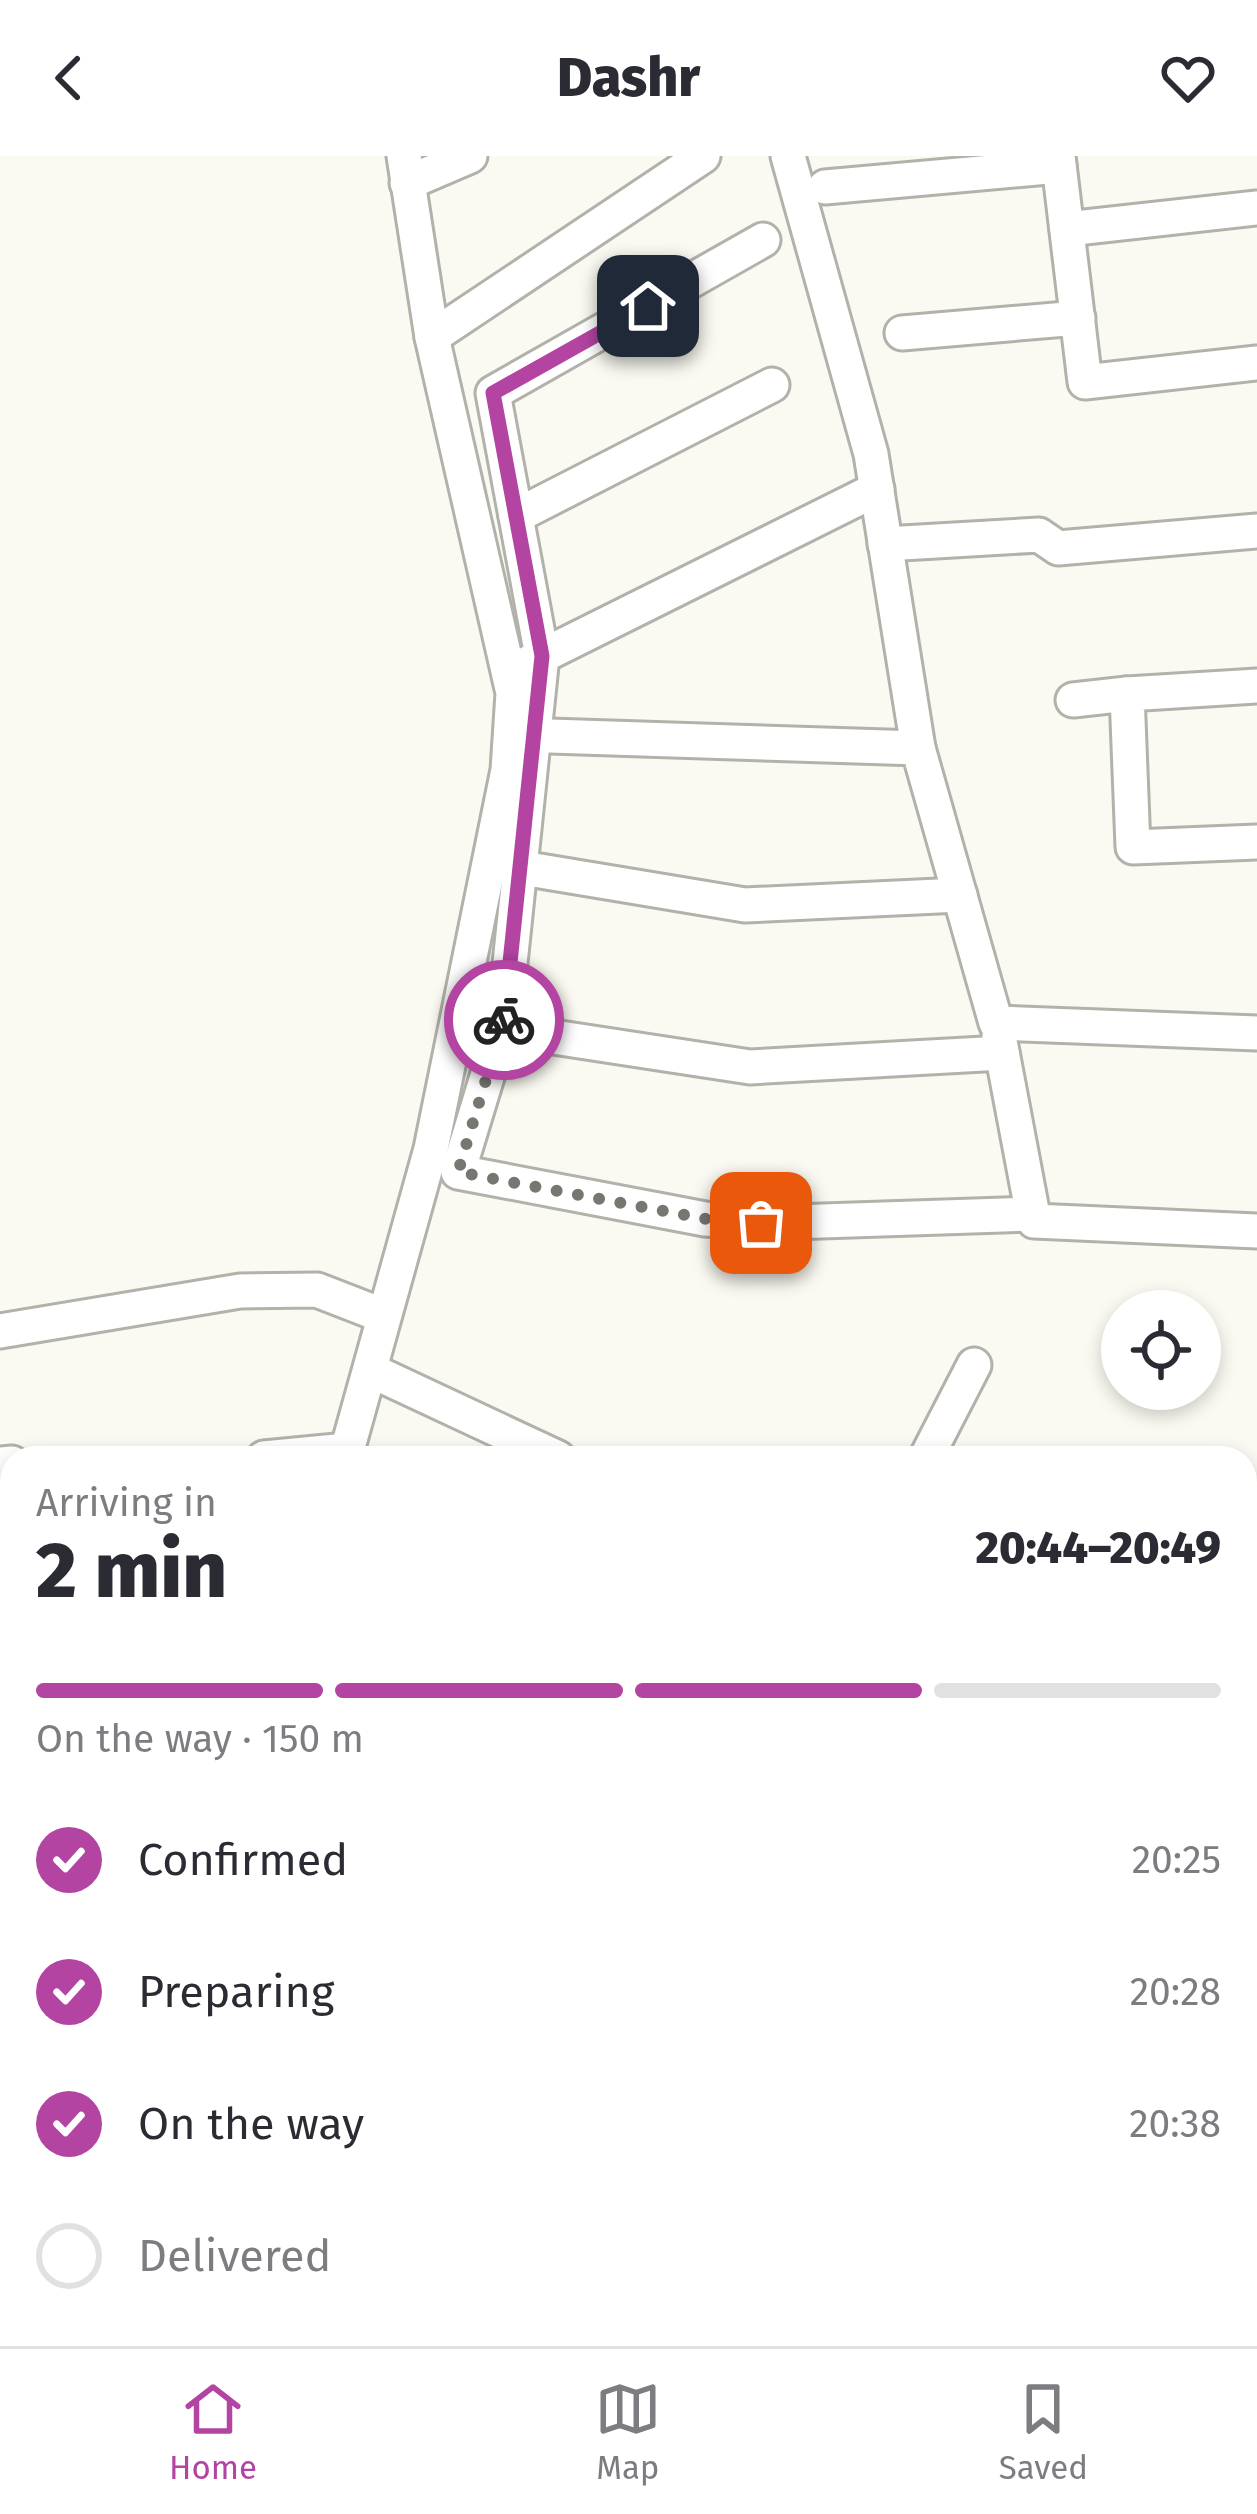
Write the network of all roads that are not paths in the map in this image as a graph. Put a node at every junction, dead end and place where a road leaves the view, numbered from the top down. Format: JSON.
{"nodes":[{"id":1,"x":470,"y":156,"type":"edge"},
{"id":2,"x":703,"y":156,"type":"edge"},
{"id":3,"x":788,"y":156,"type":"edge"},
{"id":4,"x":1059,"y":161,"type":"edge"},
{"id":5,"x":421,"y":167,"type":"edge"},
{"id":6,"x":825,"y":187,"type":"dead end"},
{"id":7,"x":1257,"y":208,"type":"edge"},
{"id":8,"x":1067,"y":229,"type":"junction"},
{"id":9,"x":763,"y":240,"type":"dead end"},
{"id":10,"x":1078,"y":318,"type":"junction"},
{"id":11,"x":902,"y":332,"type":"dead end"},
{"id":12,"x":432,"y":337,"type":"junction"},
{"id":13,"x":1257,"y":363,"type":"edge"},
{"id":14,"x":772,"y":386,"type":"dead end"},
{"id":15,"x":877,"y":489,"type":"junction"},
{"id":16,"x":516,"y":517,"type":"junction"},
{"id":17,"x":1257,"y":531,"type":"edge"},
{"id":18,"x":885,"y":544,"type":"junction"},
{"id":19,"x":542,"y":656,"type":"junction"},
{"id":20,"x":509,"y":672,"type":"junction"},
{"id":21,"x":1257,"y":686,"type":"edge"},
{"id":22,"x":1126,"y":694,"type":"junction"},
{"id":23,"x":1073,"y":700,"type":"dead end"},
{"id":24,"x":523,"y":735,"type":"junction"},
{"id":25,"x":919,"y":748,"type":"junction"},
{"id":26,"x":1257,"y":842,"type":"edge"},
{"id":27,"x":522,"y":868,"type":"junction"},
{"id":28,"x":960,"y":895,"type":"junction"},
{"id":29,"x":460,"y":1003,"type":"junction"},
{"id":30,"x":504,"y":1021,"type":"junction"},
{"id":31,"x":1257,"y":1033,"type":"edge"},
{"id":32,"x":999,"y":1038,"type":"junction"},
{"id":33,"x":1032,"y":1214,"type":"junction"},
{"id":34,"x":1257,"y":1231,"type":"edge"},
{"id":35,"x":384,"y":1316,"type":"junction"},
{"id":36,"x":0,"y":1331,"type":"edge"},
{"id":37,"x":974,"y":1365,"type":"dead end"},
{"id":38,"x":370,"y":1370,"type":"junction"},
{"id":39,"x":348,"y":1446,"type":"edge"},
{"id":40,"x":532,"y":1446,"type":"edge"},
{"id":41,"x":932,"y":1446,"type":"edge"}],
"edges":[{"from":1,"to":5,"type":"street"},
{"from":2,"to":12,"type":"street"},
{"from":3,"to":15,"type":"street"},
{"from":4,"to":6,"type":"street"},
{"from":4,"to":8,"type":"street"},
{"from":5,"to":12,"type":"street"},
{"from":7,"to":8,"type":"street"},
{"from":8,"to":10,"type":"street"},
{"from":9,"to":16,"type":"street"},
{"from":10,"to":11,"type":"street"},
{"from":10,"to":13,"type":"street"},
{"from":12,"to":20,"type":"street"},
{"from":14,"to":16,"type":"street"},
{"from":15,"to":18,"type":"street"},
{"from":15,"to":19,"type":"street"},
{"from":16,"to":19,"type":"street"},
{"from":17,"to":18,"type":"street"},
{"from":18,"to":25,"type":"street"},
{"from":19,"to":20,"type":"street"},
{"from":19,"to":24,"type":"street"},
{"from":20,"to":24,"type":"street"},
{"from":21,"to":22,"type":"street"},
{"from":22,"to":23,"type":"street"},
{"from":22,"to":26,"type":"street"},
{"from":24,"to":25,"type":"street"},
{"from":24,"to":27,"type":"street"},
{"from":24,"to":29,"type":"street"},
{"from":25,"to":28,"type":"street"},
{"from":27,"to":28,"type":"street"},
{"from":27,"to":30,"type":"street"},
{"from":28,"to":32,"type":"street"},
{"from":29,"to":30,"type":"street"},
{"from":29,"to":35,"type":"street"},
{"from":30,"to":32,"type":"street"},
{"from":30,"to":33,"type":"street"},
{"from":31,"to":32,"type":"street"},
{"from":32,"to":33,"type":"street"},
{"from":33,"to":34,"type":"street"},
{"from":35,"to":36,"type":"street"},
{"from":35,"to":38,"type":"street"},
{"from":37,"to":41,"type":"street"},
{"from":38,"to":39,"type":"street"},
{"from":38,"to":40,"type":"street"}]}
